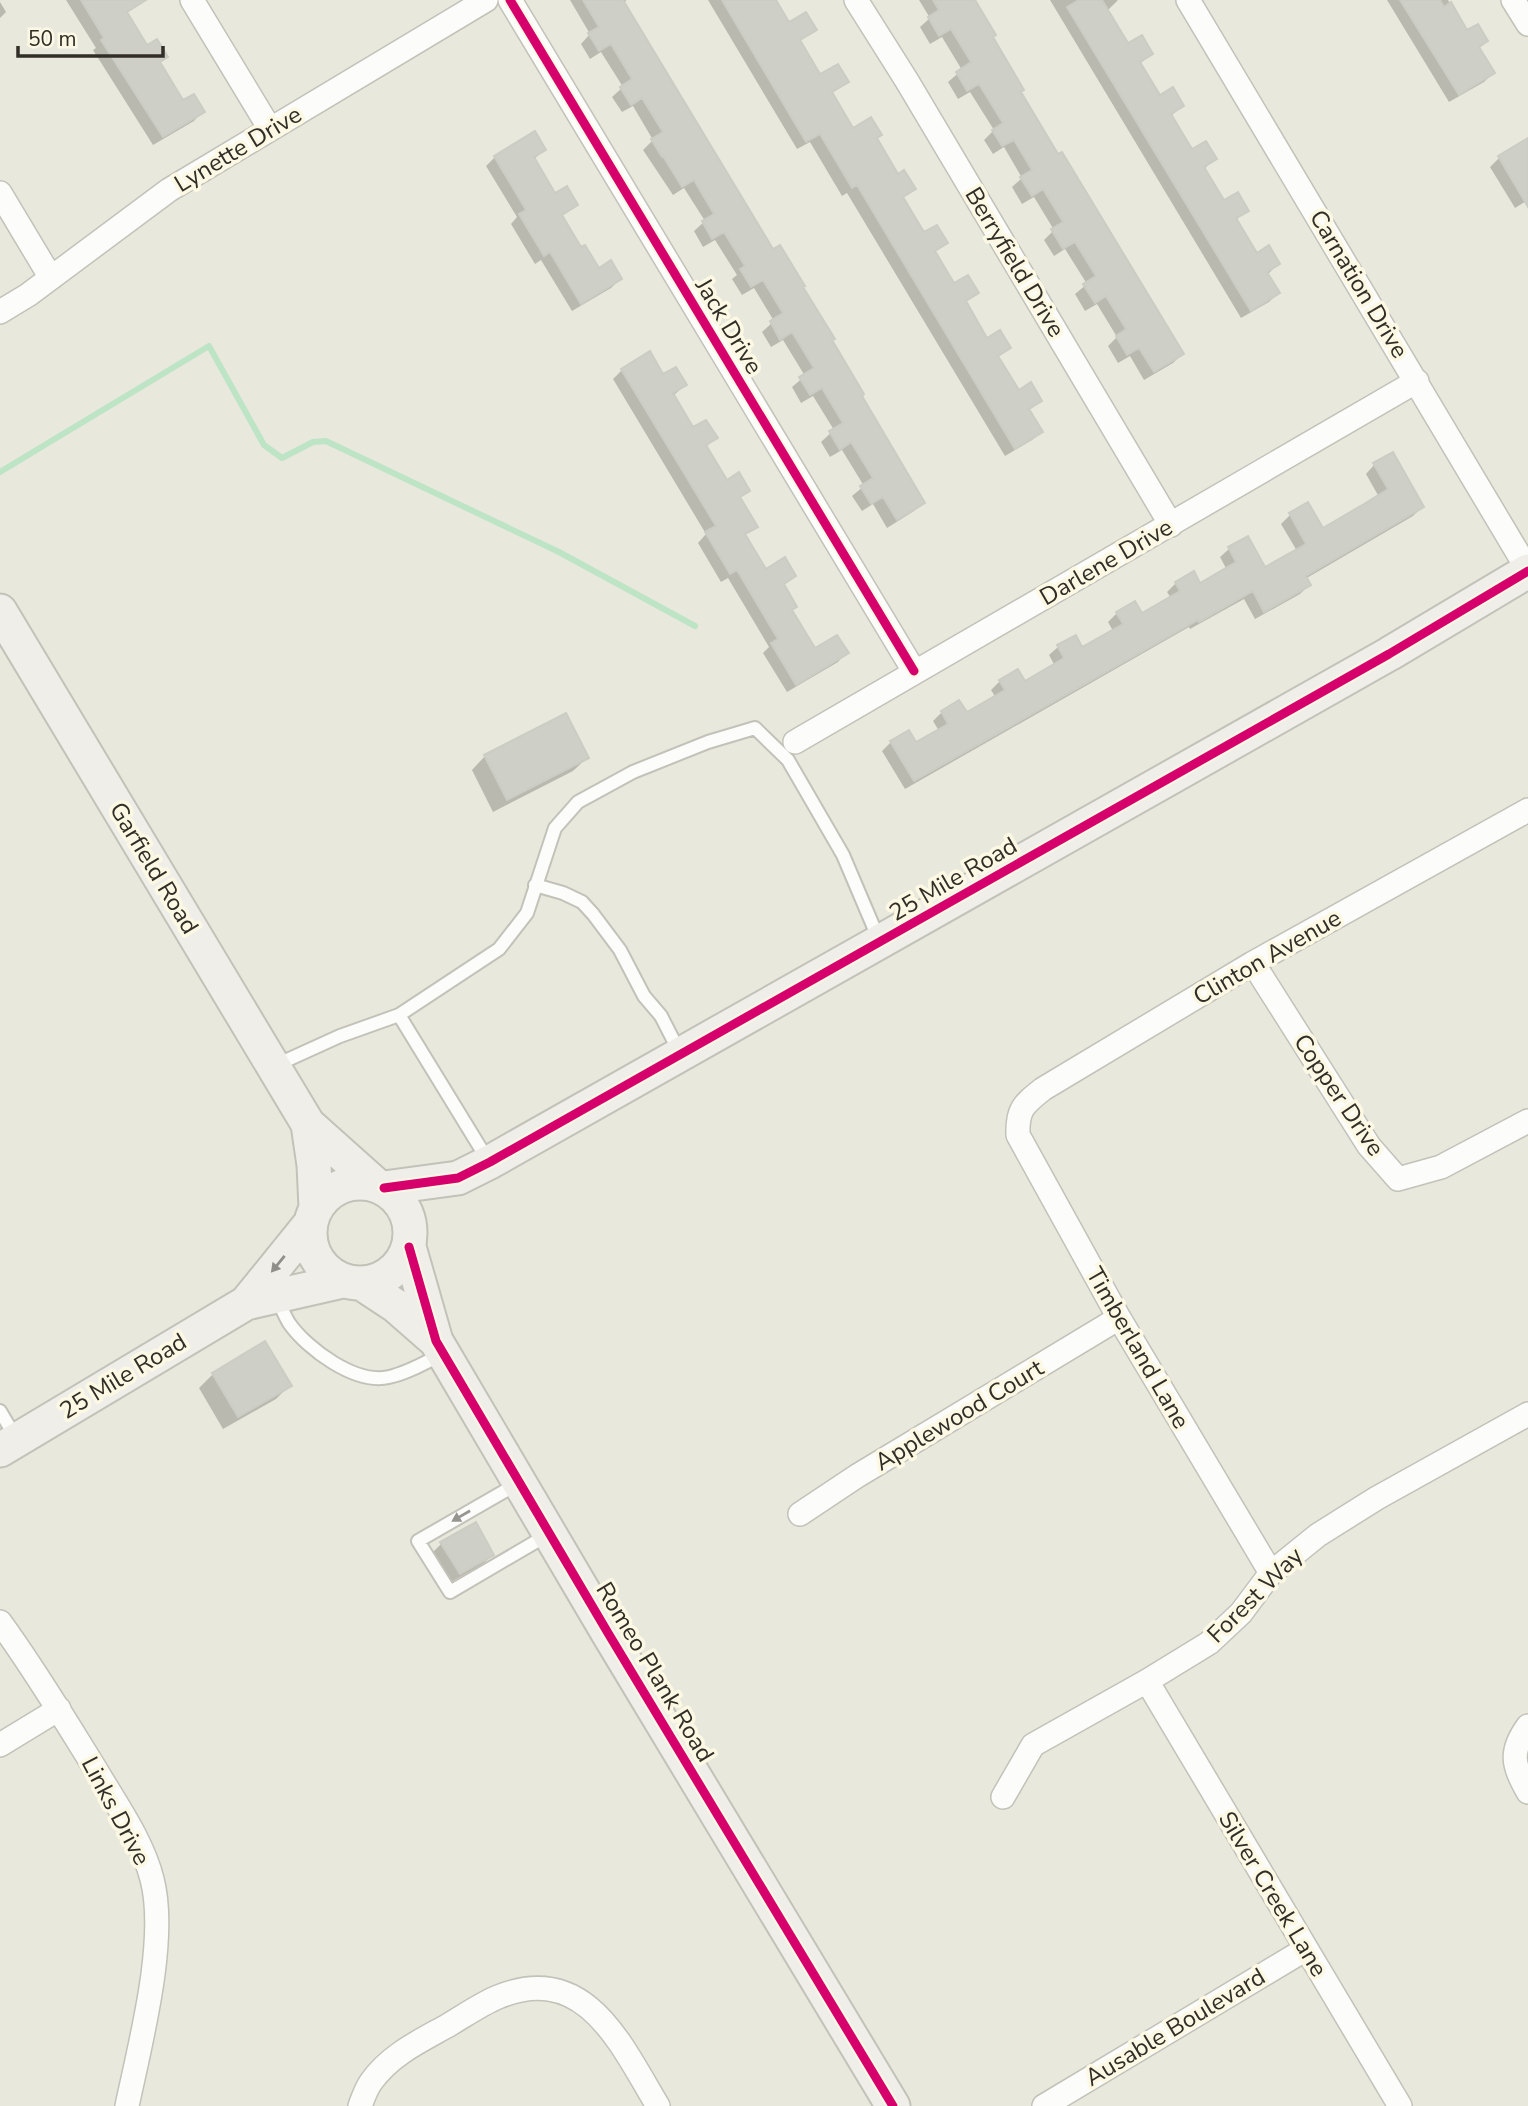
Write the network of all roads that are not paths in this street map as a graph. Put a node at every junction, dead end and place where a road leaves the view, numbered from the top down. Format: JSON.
{"nodes":[{"id":1,"x":192,"y":0,"type":"edge"},
{"id":2,"x":486,"y":0,"type":"edge"},
{"id":3,"x":510,"y":0,"type":"edge"},
{"id":4,"x":856,"y":0,"type":"edge"},
{"id":5,"x":1188,"y":0,"type":"edge"},
{"id":6,"x":1513,"y":0,"type":"edge"},
{"id":7,"x":1528,"y":24,"type":"edge"},
{"id":8,"x":270,"y":129,"type":"junction"},
{"id":9,"x":0,"y":194,"type":"edge"},
{"id":10,"x":51,"y":278,"type":"junction"},
{"id":11,"x":0,"y":312,"type":"edge"},
{"id":12,"x":1418,"y":381,"type":"junction"},
{"id":13,"x":1171,"y":525,"type":"junction"},
{"id":14,"x":1528,"y":571,"type":"edge"},
{"id":15,"x":0,"y":611,"type":"edge"},
{"id":16,"x":914,"y":671,"type":"junction"},
{"id":17,"x":795,"y":742,"type":"dead end"},
{"id":18,"x":1528,"y":810,"type":"edge"},
{"id":19,"x":535,"y":885,"type":"junction"},
{"id":20,"x":880,"y":942,"type":"junction"},
{"id":21,"x":1253,"y":963,"type":"junction"},
{"id":22,"x":399,"y":1015,"type":"junction"},
{"id":23,"x":681,"y":1055,"type":"junction"},
{"id":24,"x":273,"y":1067,"type":"junction"},
{"id":25,"x":1017,"y":1118,"type":"joint"},
{"id":26,"x":1528,"y":1121,"type":"edge"},
{"id":27,"x":308,"y":1124,"type":"junction"},
{"id":28,"x":490,"y":1162,"type":"junction"},
{"id":29,"x":458,"y":1178,"type":"junction"},
{"id":30,"x":379,"y":1186,"type":"junction"},
{"id":31,"x":313,"y":1216,"type":"junction"},
{"id":32,"x":410,"y":1239,"type":"junction"},
{"id":33,"x":352,"y":1282,"type":"junction"},
{"id":34,"x":261,"y":1300,"type":"junction"},
{"id":35,"x":1119,"y":1318,"type":"junction"},
{"id":36,"x":440,"y":1347,"type":"junction"},
{"id":37,"x":0,"y":1411,"type":"edge"},
{"id":38,"x":1528,"y":1414,"type":"edge"},
{"id":39,"x":9,"y":1445,"type":"edge"},
{"id":40,"x":520,"y":1482,"type":"junction"},
{"id":41,"x":800,"y":1514,"type":"dead end"},
{"id":42,"x":551,"y":1533,"type":"junction"},
{"id":43,"x":1271,"y":1573,"type":"junction"},
{"id":44,"x":0,"y":1622,"type":"edge"},
{"id":45,"x":1147,"y":1681,"type":"junction"},
{"id":46,"x":59,"y":1710,"type":"junction"},
{"id":47,"x":1522,"y":1734,"type":"edge"},
{"id":48,"x":0,"y":1745,"type":"edge"},
{"id":49,"x":1528,"y":1792,"type":"edge"},
{"id":50,"x":1003,"y":1797,"type":"dead end"},
{"id":51,"x":1306,"y":1949,"type":"junction"},
{"id":52,"x":127,"y":2106,"type":"edge"},
{"id":53,"x":360,"y":2106,"type":"edge"},
{"id":54,"x":658,"y":2106,"type":"edge"},
{"id":55,"x":893,"y":2106,"type":"edge"},
{"id":56,"x":1044,"y":2106,"type":"edge"},
{"id":57,"x":1400,"y":2106,"type":"edge"}],
"edges":[{"from":1,"to":8,"type":"street"},
{"from":2,"to":8,"type":"street","name":"Lynette Drive"},
{"from":3,"to":16,"type":"street","name":"Jack Drive"},
{"from":4,"to":13,"type":"street","name":"Berryfield Drive"},
{"from":5,"to":12,"type":"street","name":"Carnation Drive"},
{"from":6,"to":7,"type":"street"},
{"from":8,"to":10,"type":"street","name":"Lynette Drive"},
{"from":9,"to":10,"type":"street"},
{"from":10,"to":11,"type":"street","name":"Lynette Drive"},
{"from":12,"to":13,"type":"street","name":"Darlene Drive"},
{"from":12,"to":14,"type":"street","name":"Carnation Drive"},
{"from":13,"to":16,"type":"street","name":"Darlene Drive"},
{"from":14,"to":20,"type":"street","name":"25 Mile Road"},
{"from":15,"to":24,"type":"street","name":"Garfield Road"},
{"from":16,"to":17,"type":"street","name":"Darlene Drive"},
{"from":18,"to":21,"type":"street","name":"Clinton Avenue"},
{"from":19,"to":20,"type":"lane"},
{"from":19,"to":22,"type":"lane"},
{"from":19,"to":23,"type":"lane"},
{"from":20,"to":23,"type":"street","name":"25 Mile Road"},
{"from":21,"to":25,"type":"street","name":"Clinton Avenue"},
{"from":21,"to":26,"type":"street","name":"Copper Drive"},
{"from":22,"to":24,"type":"lane"},
{"from":22,"to":28,"type":"lane"},
{"from":23,"to":28,"type":"street","name":"25 Mile Road"},
{"from":24,"to":27,"type":"street","name":"Garfield Road"},
{"from":25,"to":35,"type":"street","name":"Timberland Lane"},
{"from":27,"to":30,"type":"street","name":"Garfield Road"},
{"from":27,"to":31,"type":"street","name":"Garfield Road"},
{"from":28,"to":29,"type":"street","name":"25 Mile Road"},
{"from":29,"to":30,"type":"street","name":"25 Mile Road"},
{"from":29,"to":32,"type":"street","name":"25 Mile Road"},
{"from":30,"to":31,"type":"street"},
{"from":30,"to":32,"type":"street"},
{"from":31,"to":33,"type":"street"},
{"from":31,"to":34,"type":"street","name":"25 Mile Road","one_way":true},
{"from":32,"to":33,"type":"street"},
{"from":32,"to":36,"type":"street","name":"Romeo Plank Road"},
{"from":33,"to":34,"type":"street","name":"25 Mile Road"},
{"from":33,"to":36,"type":"street","name":"Romeo Plank Road"},
{"from":34,"to":36,"type":"lane"},
{"from":34,"to":39,"type":"street","name":"25 Mile Road"},
{"from":35,"to":41,"type":"street","name":"Applewood Court"},
{"from":35,"to":43,"type":"street","name":"Timberland Lane"},
{"from":36,"to":40,"type":"street","name":"Romeo Plank Road"},
{"from":37,"to":39,"type":"lane"},
{"from":38,"to":43,"type":"street","name":"Forest Way"},
{"from":40,"to":42,"type":"street","name":"Romeo Plank Road"},
{"from":40,"to":42,"type":"lane","one_way":true},
{"from":42,"to":55,"type":"street","name":"Romeo Plank Road"},
{"from":43,"to":45,"type":"street","name":"Forest Way"},
{"from":44,"to":46,"type":"street","name":"Links Drive"},
{"from":45,"to":50,"type":"street","name":"Forest Way"},
{"from":45,"to":51,"type":"street","name":"Silver Creek Lane"},
{"from":46,"to":48,"type":"street"},
{"from":46,"to":52,"type":"street","name":"Links Drive"},
{"from":47,"to":49,"type":"street"},
{"from":51,"to":56,"type":"street","name":"Ausable Boulevard"},
{"from":51,"to":57,"type":"street","name":"Silver Creek Lane"},
{"from":53,"to":54,"type":"street"}]}
